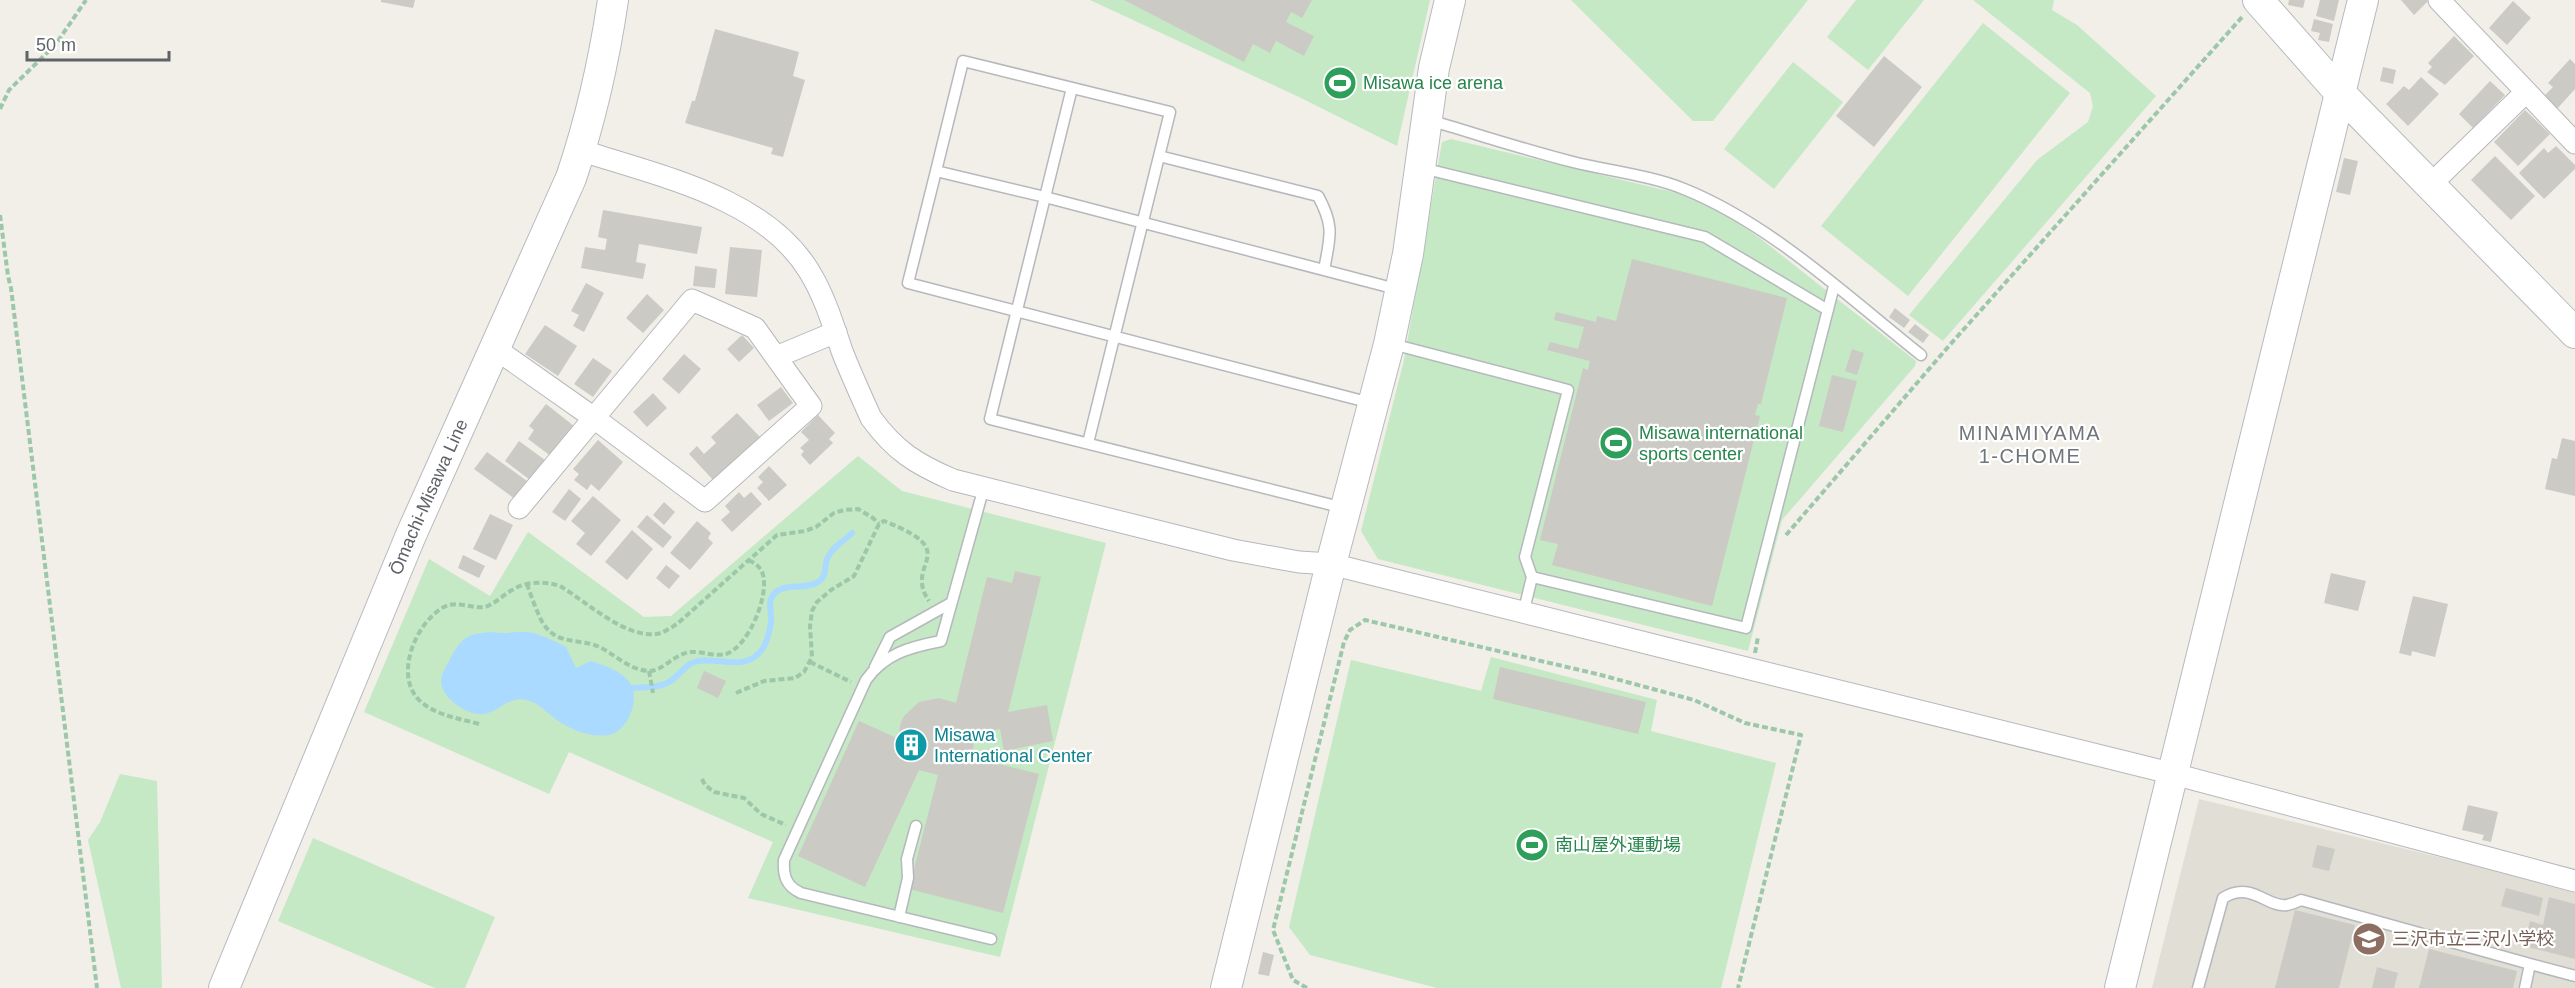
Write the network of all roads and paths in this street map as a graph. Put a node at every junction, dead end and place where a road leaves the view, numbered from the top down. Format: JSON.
{"nodes":[{"id":1,"x":86,"y":0,"type":"edge"},
{"id":2,"x":613,"y":0,"type":"edge"},
{"id":3,"x":1450,"y":0,"type":"edge"},
{"id":4,"x":2363,"y":0,"type":"edge"},
{"id":5,"x":2439,"y":0,"type":"edge"},
{"id":6,"x":2254,"y":4,"type":"edge"},
{"id":7,"x":1072,"y":88,"type":"junction"},
{"id":8,"x":2526,"y":92,"type":"junction"},
{"id":9,"x":2340,"y":93,"type":"junction"},
{"id":10,"x":0,"y":109,"type":"edge"},
{"id":11,"x":1427,"y":120,"type":"junction"},
{"id":12,"x":2575,"y":143,"type":"edge"},
{"id":13,"x":580,"y":150,"type":"junction"},
{"id":14,"x":1159,"y":156,"type":"junction"},
{"id":15,"x":1420,"y":168,"type":"junction"},
{"id":16,"x":936,"y":171,"type":"junction"},
{"id":17,"x":2430,"y":185,"type":"junction"},
{"id":18,"x":1045,"y":198,"type":"junction"},
{"id":19,"x":0,"y":215,"type":"edge"},
{"id":20,"x":1143,"y":223,"type":"junction"},
{"id":21,"x":1324,"y":270,"type":"junction"},
{"id":22,"x":1834,"y":286,"type":"junction"},
{"id":23,"x":1400,"y":290,"type":"junction"},
{"id":24,"x":1017,"y":310,"type":"junction"},
{"id":25,"x":1828,"y":310,"type":"junction"},
{"id":26,"x":2571,"y":322,"type":"edge"},
{"id":27,"x":836,"y":332,"type":"junction"},
{"id":28,"x":1115,"y":335,"type":"junction"},
{"id":29,"x":1389,"y":344,"type":"junction"},
{"id":30,"x":493,"y":347,"type":"junction"},
{"id":31,"x":1921,"y":355,"type":"dead end"},
{"id":32,"x":776,"y":357,"type":"junction"},
{"id":33,"x":1374,"y":404,"type":"junction"},
{"id":34,"x":594,"y":417,"type":"junction"},
{"id":35,"x":1088,"y":443,"type":"junction"},
{"id":36,"x":984,"y":487,"type":"junction"},
{"id":37,"x":519,"y":508,"type":"dead end"},
{"id":38,"x":1346,"y":508,"type":"junction"},
{"id":39,"x":879,"y":524,"type":"junction"},
{"id":40,"x":1782,"y":540,"type":"dead end"},
{"id":41,"x":748,"y":560,"type":"junction"},
{"id":42,"x":1331,"y":564,"type":"junction"},
{"id":43,"x":1532,"y":577,"type":"junction"},
{"id":44,"x":527,"y":584,"type":"junction"},
{"id":45,"x":951,"y":603,"type":"junction"},
{"id":46,"x":936,"y":611,"type":"junction"},
{"id":47,"x":1523,"y":614,"type":"junction"},
{"id":48,"x":1759,"y":636,"type":"dead end"},
{"id":49,"x":810,"y":662,"type":"junction"},
{"id":50,"x":1752,"y":668,"type":"junction"},
{"id":51,"x":873,"y":670,"type":"junction"},
{"id":52,"x":649,"y":671,"type":"junction"},
{"id":53,"x":862,"y":688,"type":"junction"},
{"id":54,"x":653,"y":693,"type":"dead end"},
{"id":55,"x":736,"y":693,"type":"dead end"},
{"id":56,"x":479,"y":724,"type":"dead end"},
{"id":57,"x":2173,"y":774,"type":"junction"},
{"id":58,"x":702,"y":779,"type":"dead end"},
{"id":59,"x":916,"y":826,"type":"dead end"},
{"id":60,"x":798,"y":831,"type":"junction"},
{"id":61,"x":2575,"y":881,"type":"edge"},
{"id":62,"x":899,"y":917,"type":"junction"},
{"id":63,"x":992,"y":939,"type":"dead end"},
{"id":64,"x":2530,"y":964,"type":"junction"},
{"id":65,"x":2575,"y":976,"type":"edge"},
{"id":66,"x":97,"y":988,"type":"edge"},
{"id":67,"x":224,"y":988,"type":"edge"},
{"id":68,"x":1226,"y":988,"type":"edge"},
{"id":69,"x":1307,"y":988,"type":"edge"},
{"id":70,"x":1738,"y":988,"type":"edge"},
{"id":71,"x":2120,"y":988,"type":"edge"},
{"id":72,"x":2198,"y":988,"type":"edge"},
{"id":73,"x":2525,"y":988,"type":"edge"}],
"edges":[{"from":1,"to":10,"type":"path"},
{"from":2,"to":13,"type":"street","name":"Ōmachi-Misawa Line"},
{"from":3,"to":11,"type":"street"},
{"from":4,"to":9,"type":"street"},
{"from":5,"to":8,"type":"street"},
{"from":6,"to":9,"type":"street"},
{"from":6,"to":40,"type":"path"},
{"from":7,"to":14,"type":"lane"},
{"from":7,"to":16,"type":"lane"},
{"from":7,"to":18,"type":"lane"},
{"from":8,"to":12,"type":"street"},
{"from":8,"to":17,"type":"street"},
{"from":9,"to":17,"type":"street"},
{"from":9,"to":57,"type":"street"},
{"from":11,"to":15,"type":"street"},
{"from":11,"to":22,"type":"lane"},
{"from":13,"to":27,"type":"street"},
{"from":13,"to":30,"type":"street","name":"Ōmachi-Misawa Line"},
{"from":14,"to":20,"type":"lane"},
{"from":14,"to":21,"type":"lane"},
{"from":15,"to":23,"type":"street"},
{"from":15,"to":25,"type":"lane"},
{"from":16,"to":18,"type":"lane"},
{"from":16,"to":24,"type":"lane"},
{"from":17,"to":26,"type":"street"},
{"from":18,"to":20,"type":"lane"},
{"from":18,"to":24,"type":"lane"},
{"from":19,"to":66,"type":"path"},
{"from":20,"to":21,"type":"lane"},
{"from":20,"to":28,"type":"lane"},
{"from":21,"to":23,"type":"lane"},
{"from":22,"to":25,"type":"lane"},
{"from":22,"to":31,"type":"lane"},
{"from":23,"to":29,"type":"street"},
{"from":24,"to":28,"type":"lane"},
{"from":24,"to":35,"type":"lane"},
{"from":25,"to":43,"type":"lane"},
{"from":27,"to":32,"type":"street"},
{"from":27,"to":36,"type":"street"},
{"from":28,"to":33,"type":"lane"},
{"from":28,"to":35,"type":"lane"},
{"from":29,"to":33,"type":"street"},
{"from":29,"to":43,"type":"lane"},
{"from":30,"to":34,"type":"street"},
{"from":30,"to":67,"type":"street","name":"Ōmachi-Misawa Line"},
{"from":32,"to":34,"type":"street"},
{"from":32,"to":34,"type":"street"},
{"from":33,"to":38,"type":"street"},
{"from":34,"to":37,"type":"street"},
{"from":35,"to":38,"type":"lane"},
{"from":36,"to":42,"type":"street"},
{"from":36,"to":45,"type":"lane"},
{"from":38,"to":42,"type":"street"},
{"from":39,"to":41,"type":"path"},
{"from":39,"to":46,"type":"path"},
{"from":39,"to":49,"type":"path"},
{"from":41,"to":44,"type":"path"},
{"from":41,"to":52,"type":"path"},
{"from":42,"to":47,"type":"street"},
{"from":42,"to":68,"type":"street"},
{"from":43,"to":47,"type":"lane"},
{"from":44,"to":52,"type":"path"},
{"from":44,"to":56,"type":"path"},
{"from":45,"to":46,"type":"lane"},
{"from":45,"to":51,"type":"lane"},
{"from":46,"to":51,"type":"lane"},
{"from":47,"to":50,"type":"street"},
{"from":48,"to":50,"type":"path"},
{"from":49,"to":53,"type":"path"},
{"from":49,"to":55,"type":"path"},
{"from":50,"to":57,"type":"street"},
{"from":51,"to":53,"type":"lane"},
{"from":52,"to":54,"type":"path"},
{"from":53,"to":60,"type":"lane"},
{"from":57,"to":61,"type":"street"},
{"from":57,"to":71,"type":"street"},
{"from":58,"to":60,"type":"path"},
{"from":59,"to":62,"type":"lane"},
{"from":60,"to":62,"type":"lane"},
{"from":62,"to":63,"type":"lane"},
{"from":64,"to":65,"type":"lane"},
{"from":64,"to":72,"type":"lane"},
{"from":64,"to":73,"type":"lane"},
{"from":69,"to":70,"type":"path"}]}
